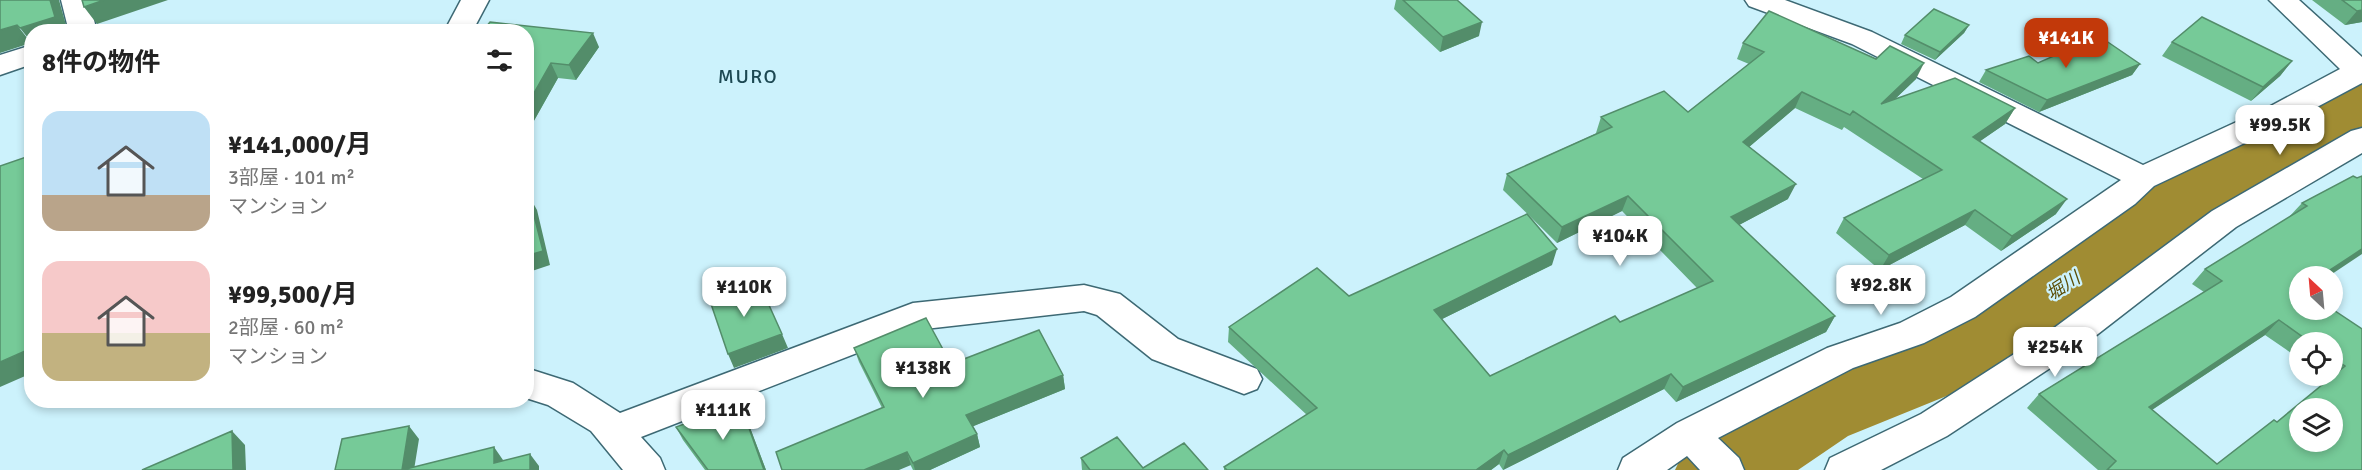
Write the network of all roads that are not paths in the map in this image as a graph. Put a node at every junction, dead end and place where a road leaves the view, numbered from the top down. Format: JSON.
{"nodes":[{"id":1,"x":75,"y":0,"type":"edge"},
{"id":2,"x":475,"y":0,"type":"edge"},
{"id":3,"x":1759,"y":0,"type":"edge"},
{"id":4,"x":2283,"y":0,"type":"edge"},
{"id":5,"x":81,"y":24,"type":"edge"},
{"id":6,"x":463,"y":24,"type":"edge"},
{"id":7,"x":24,"y":57,"type":"edge"},
{"id":8,"x":0,"y":65,"type":"edge"},
{"id":9,"x":2360,"y":72,"type":"edge"},
{"id":10,"x":2362,"y":139,"type":"edge"},
{"id":11,"x":2143,"y":178,"type":"junction"},
{"id":12,"x":1244,"y":379,"type":"dead end"},
{"id":13,"x":534,"y":386,"type":"edge"},
{"id":14,"x":614,"y":431,"type":"junction"},
{"id":15,"x":1706,"y":451,"type":"edge"},
{"id":16,"x":646,"y":470,"type":"edge"},
{"id":17,"x":1637,"y":470,"type":"edge"},
{"id":18,"x":1844,"y":470,"type":"edge"}],
"edges":[{"from":1,"to":5,"type":"street"},
{"from":2,"to":6,"type":"street"},
{"from":3,"to":11,"type":"street"},
{"from":4,"to":9,"type":"street"},
{"from":7,"to":8,"type":"street"},
{"from":9,"to":11,"type":"street"},
{"from":10,"to":18,"type":"street"},
{"from":11,"to":15,"type":"street"},
{"from":12,"to":14,"type":"street"},
{"from":13,"to":14,"type":"street"},
{"from":14,"to":16,"type":"street"},
{"from":15,"to":17,"type":"street"}]}
